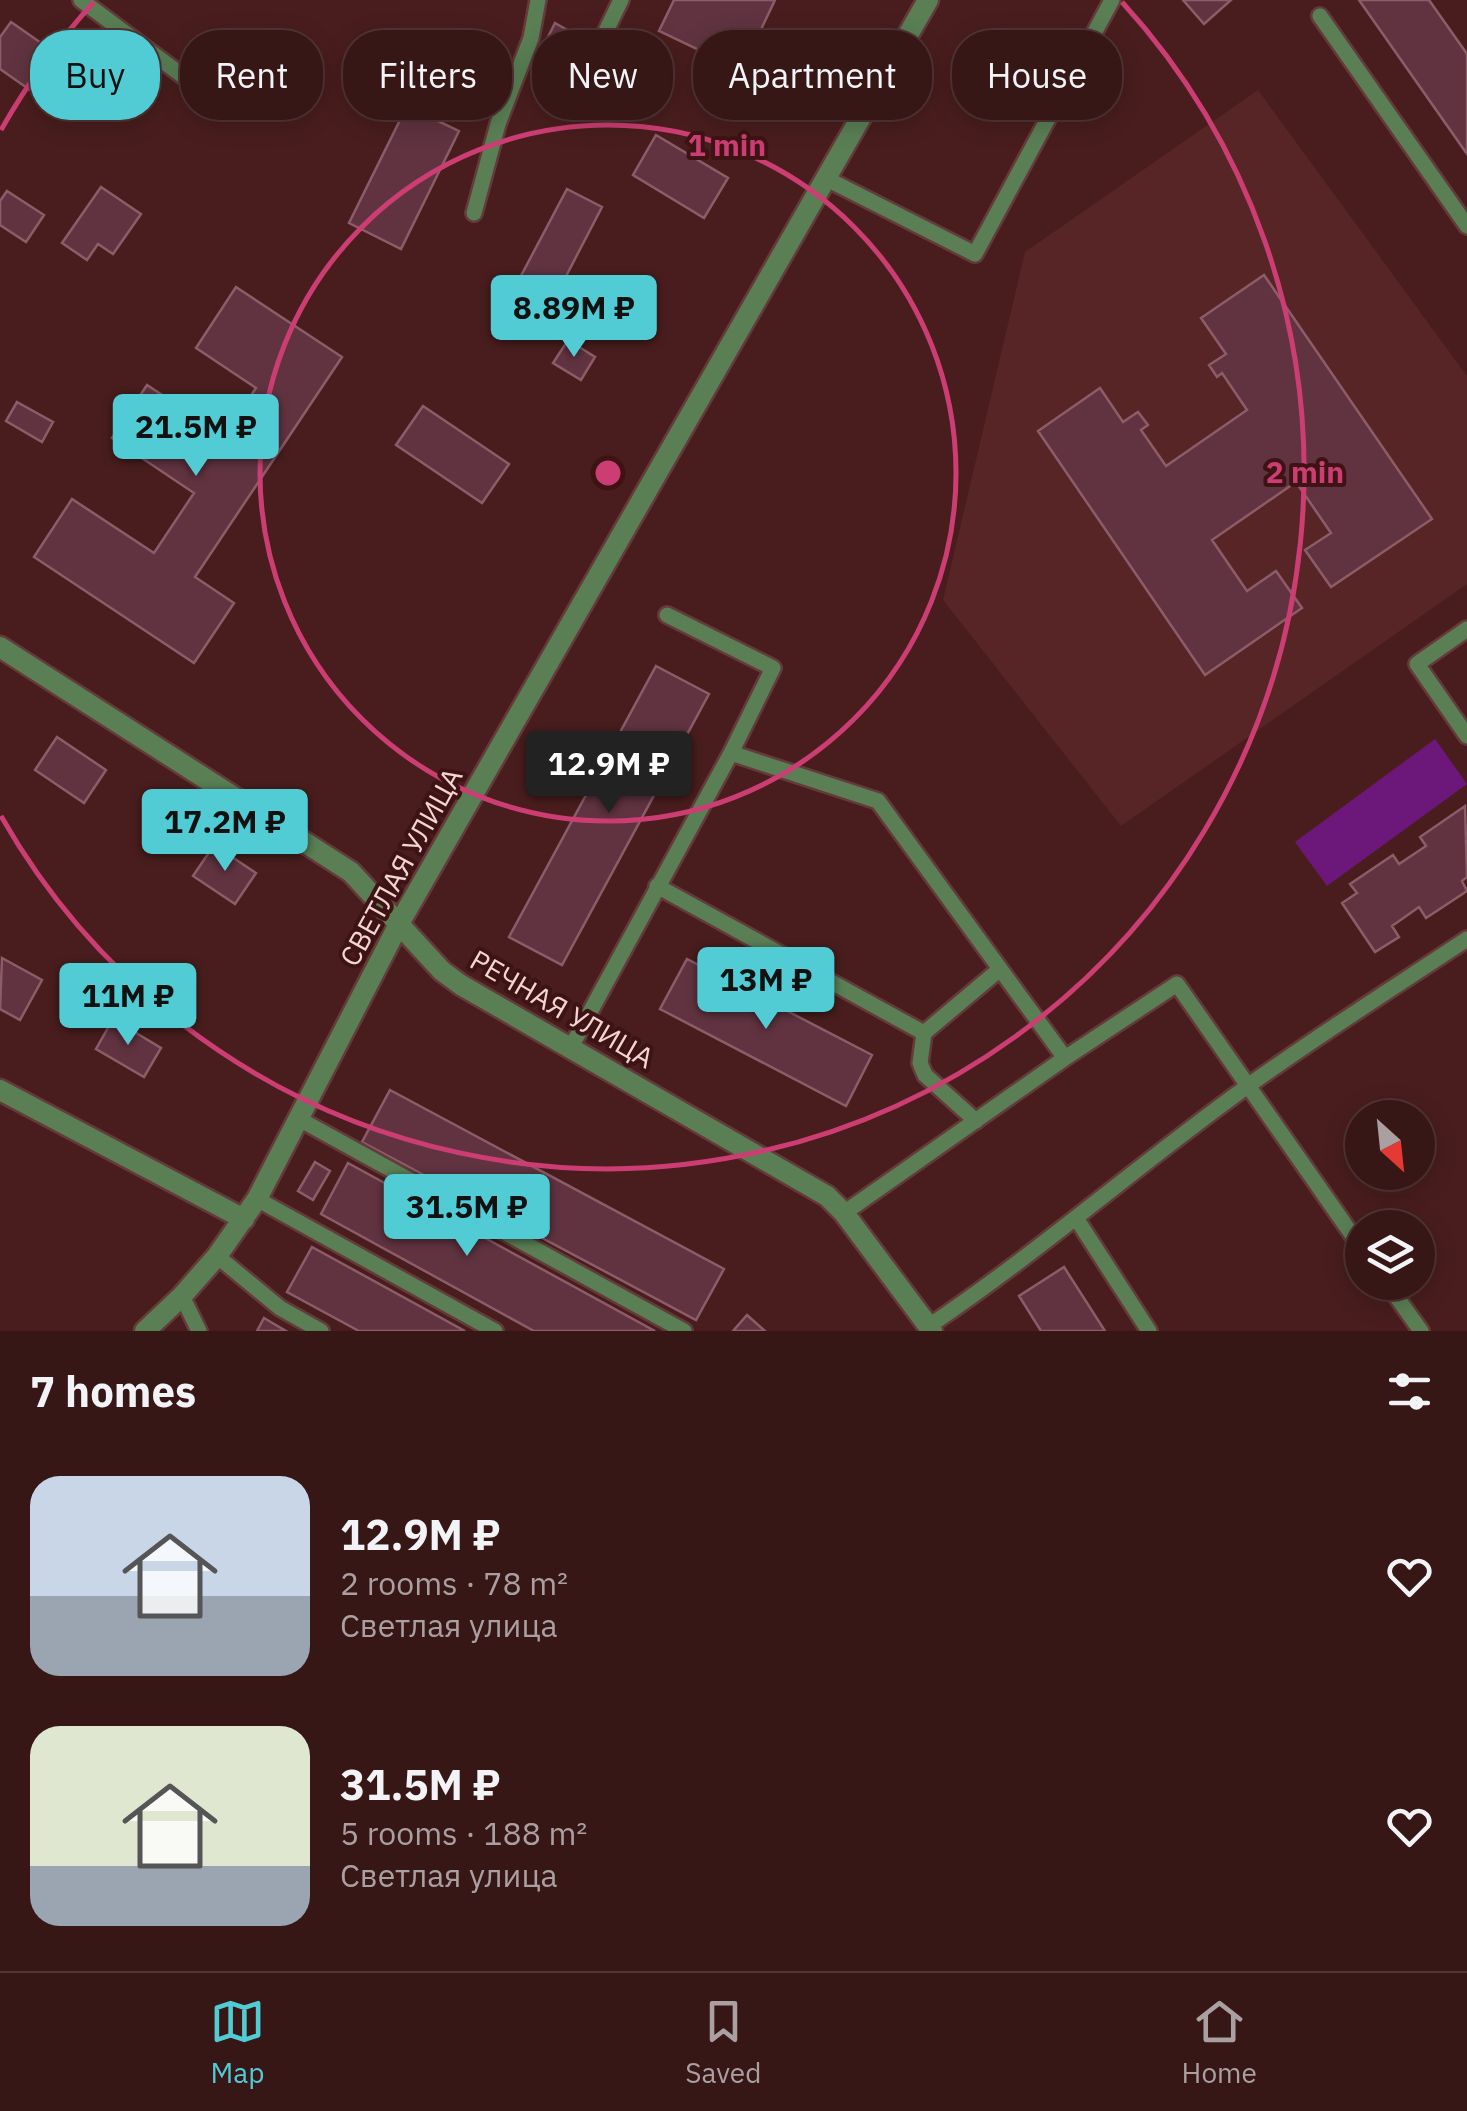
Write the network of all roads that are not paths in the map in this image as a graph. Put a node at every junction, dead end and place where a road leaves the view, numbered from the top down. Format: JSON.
{"nodes":[{"id":1,"x":81,"y":0,"type":"edge"},
{"id":2,"x":538,"y":0,"type":"edge"},
{"id":3,"x":621,"y":0,"type":"edge"},
{"id":4,"x":928,"y":0,"type":"edge"},
{"id":5,"x":1112,"y":0,"type":"edge"},
{"id":6,"x":1320,"y":16,"type":"dead end"},
{"id":7,"x":606,"y":30,"type":"edge"},
{"id":8,"x":180,"y":74,"type":"edge"},
{"id":9,"x":827,"y":179,"type":"junction"},
{"id":10,"x":474,"y":213,"type":"dead end"},
{"id":11,"x":1467,"y":226,"type":"edge"},
{"id":12,"x":667,"y":615,"type":"dead end"},
{"id":13,"x":1467,"y":629,"type":"edge"},
{"id":14,"x":0,"y":648,"type":"edge"},
{"id":15,"x":1467,"y":736,"type":"edge"},
{"id":16,"x":730,"y":753,"type":"junction"},
{"id":17,"x":657,"y":886,"type":"junction"},
{"id":18,"x":400,"y":922,"type":"junction"},
{"id":19,"x":1467,"y":939,"type":"edge"},
{"id":20,"x":1000,"y":969,"type":"junction"},
{"id":21,"x":924,"y":1033,"type":"junction"},
{"id":22,"x":570,"y":1047,"type":"junction"},
{"id":23,"x":1064,"y":1058,"type":"junction"},
{"id":24,"x":1248,"y":1086,"type":"junction"},
{"id":25,"x":0,"y":1090,"type":"edge"},
{"id":26,"x":298,"y":1119,"type":"junction"},
{"id":27,"x":976,"y":1121,"type":"junction"},
{"id":28,"x":257,"y":1200,"type":"junction"},
{"id":29,"x":844,"y":1213,"type":"junction"},
{"id":30,"x":1076,"y":1218,"type":"junction"},
{"id":31,"x":244,"y":1220,"type":"junction"},
{"id":32,"x":1345,"y":1225,"type":"edge"},
{"id":33,"x":218,"y":1256,"type":"junction"},
{"id":34,"x":182,"y":1296,"type":"junction"},
{"id":35,"x":1398,"y":1300,"type":"edge"},
{"id":36,"x":930,"y":1329,"type":"edge"},
{"id":37,"x":144,"y":1331,"type":"edge"},
{"id":38,"x":199,"y":1331,"type":"edge"},
{"id":39,"x":320,"y":1331,"type":"edge"},
{"id":40,"x":494,"y":1331,"type":"edge"},
{"id":41,"x":684,"y":1331,"type":"edge"},
{"id":42,"x":1149,"y":1331,"type":"edge"},
{"id":43,"x":1420,"y":1331,"type":"edge"}],
"edges":[{"from":1,"to":8,"type":"lane"},
{"from":2,"to":10,"type":"lane"},
{"from":3,"to":7,"type":"lane"},
{"from":4,"to":9,"type":"street","name":"СВЕТЛАЯ УЛИЦА"},
{"from":5,"to":9,"type":"lane"},
{"from":6,"to":11,"type":"lane"},
{"from":9,"to":18,"type":"street","name":"СВЕТЛАЯ УЛИЦА"},
{"from":12,"to":16,"type":"lane"},
{"from":13,"to":15,"type":"lane"},
{"from":14,"to":18,"type":"street","name":"РЕЧНАЯ УЛИЦА"},
{"from":16,"to":17,"type":"lane"},
{"from":16,"to":20,"type":"lane"},
{"from":17,"to":21,"type":"lane"},
{"from":17,"to":22,"type":"lane"},
{"from":18,"to":22,"type":"street","name":"РЕЧНАЯ УЛИЦА"},
{"from":18,"to":26,"type":"street","name":"СВЕТЛАЯ УЛИЦА"},
{"from":19,"to":24,"type":"lane"},
{"from":20,"to":21,"type":"lane"},
{"from":20,"to":23,"type":"lane"},
{"from":21,"to":27,"type":"lane"},
{"from":22,"to":29,"type":"street","name":"РЕЧНАЯ УЛИЦА"},
{"from":23,"to":24,"type":"lane"},
{"from":23,"to":27,"type":"lane"},
{"from":24,"to":30,"type":"lane"},
{"from":24,"to":32,"type":"lane"},
{"from":25,"to":31,"type":"street"},
{"from":26,"to":28,"type":"street","name":"СВЕТЛАЯ УЛИЦА"},
{"from":26,"to":41,"type":"lane"},
{"from":27,"to":29,"type":"lane"},
{"from":28,"to":31,"type":"street","name":"СВЕТЛАЯ УЛИЦА"},
{"from":28,"to":40,"type":"lane"},
{"from":29,"to":36,"type":"street","name":"РЕЧНАЯ УЛИЦА"},
{"from":30,"to":36,"type":"lane"},
{"from":30,"to":42,"type":"lane"},
{"from":31,"to":33,"type":"street","name":"СВЕТЛАЯ УЛИЦА"},
{"from":33,"to":34,"type":"street","name":"СВЕТЛАЯ УЛИЦА"},
{"from":33,"to":39,"type":"lane"},
{"from":34,"to":37,"type":"street","name":"СВЕТЛАЯ УЛИЦА"},
{"from":34,"to":38,"type":"lane"},
{"from":35,"to":43,"type":"lane"}]}
